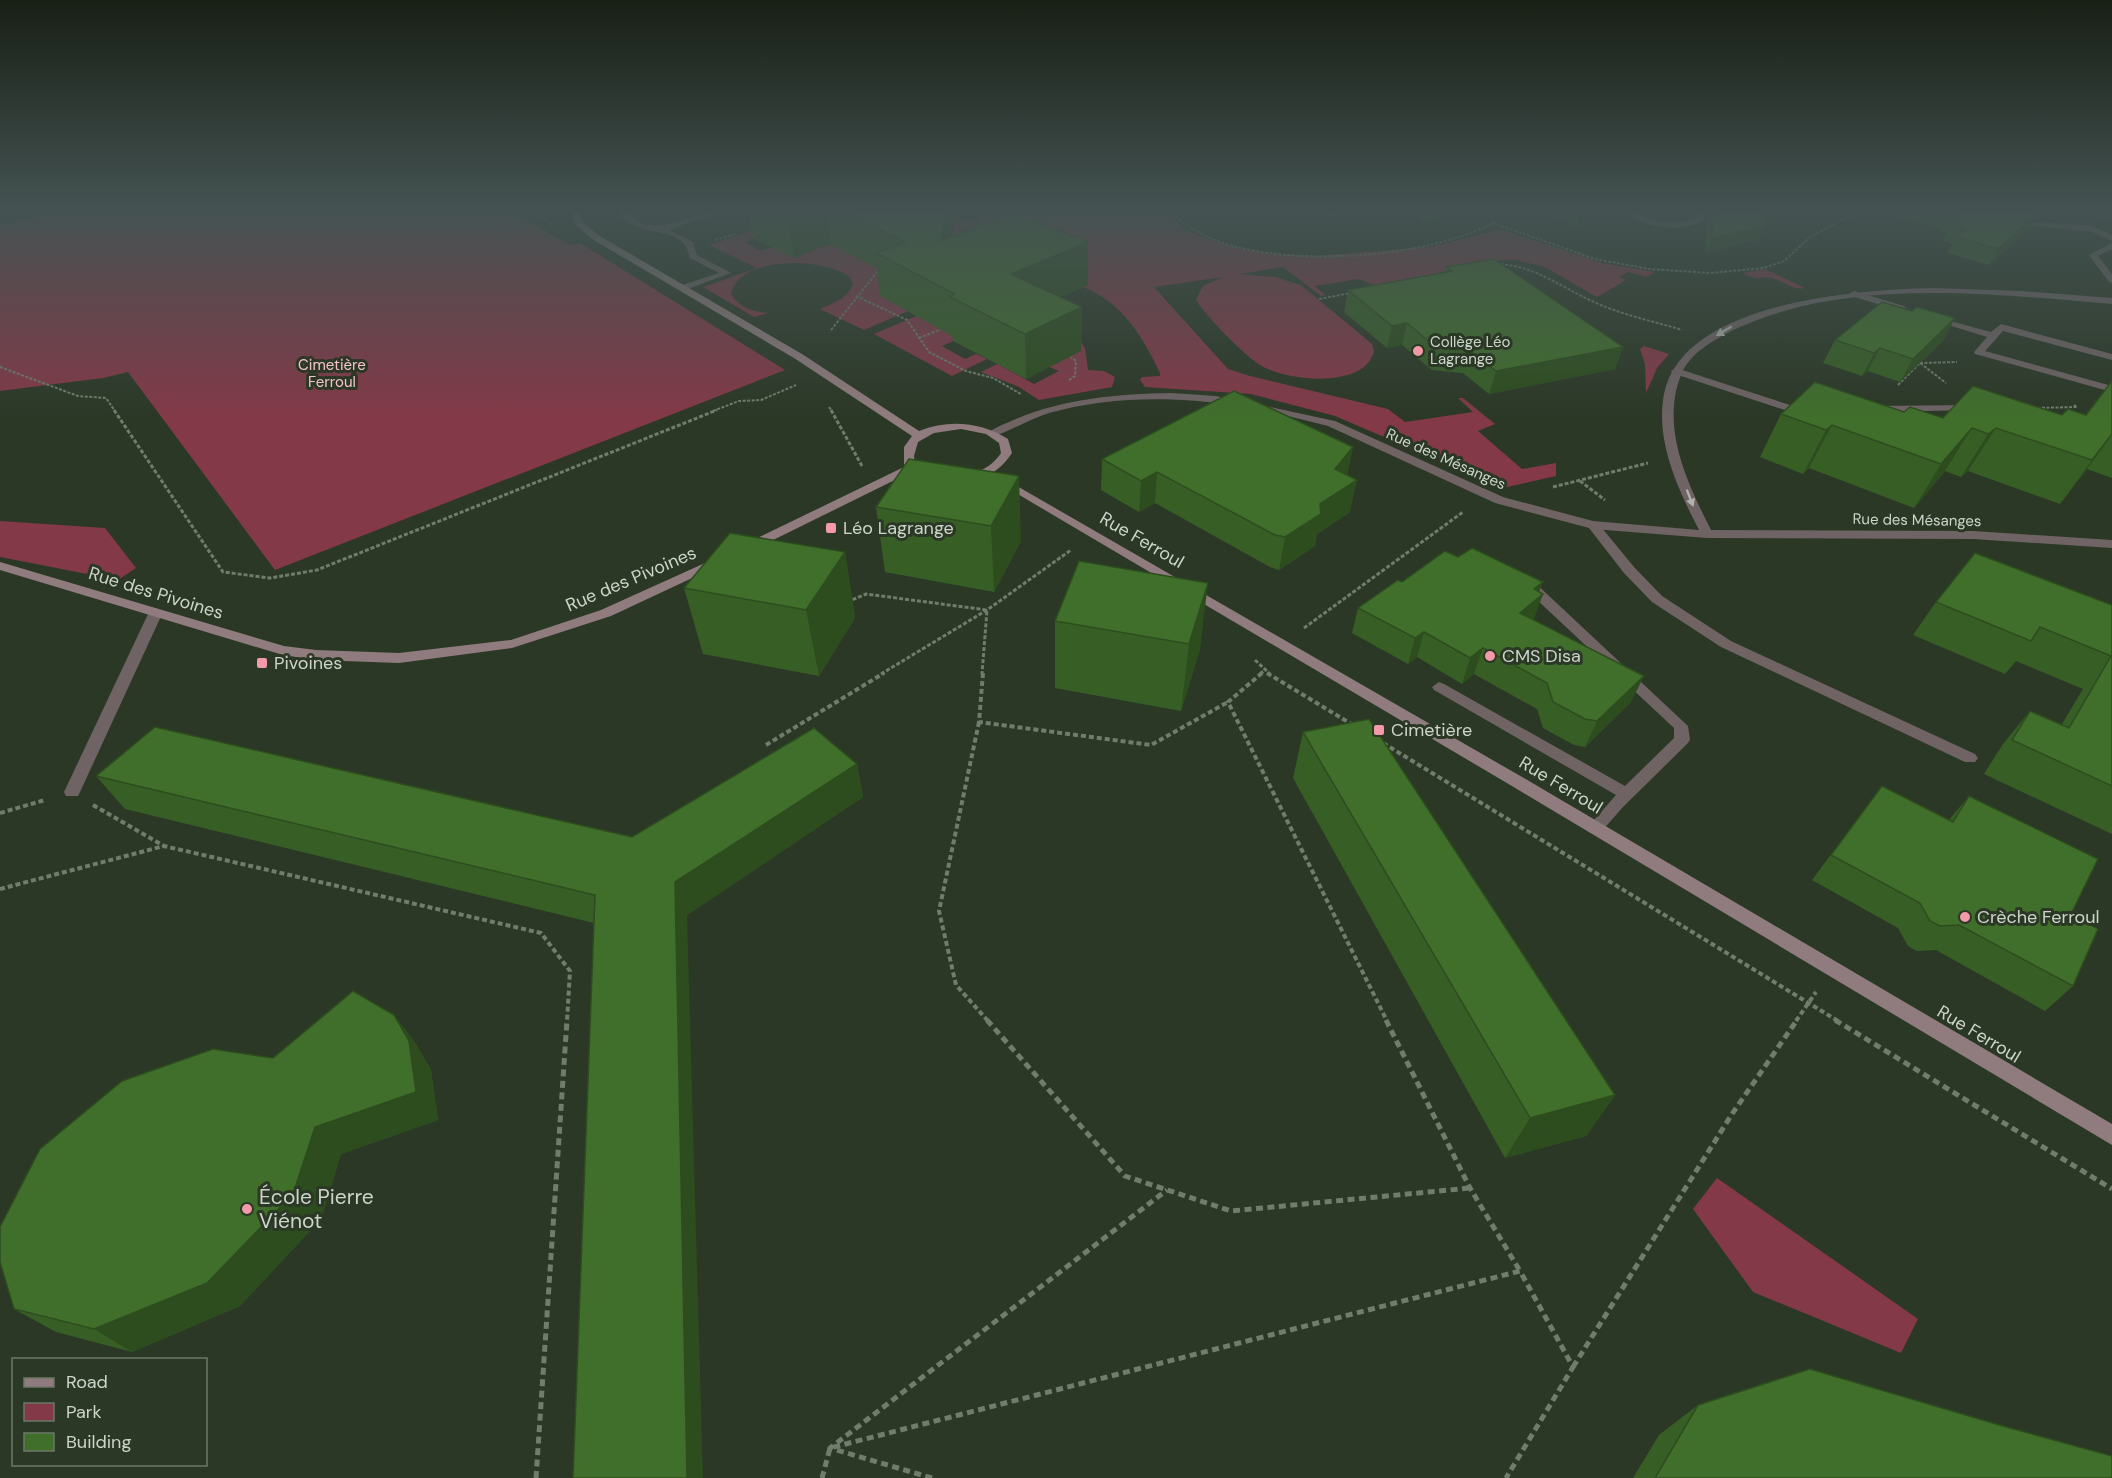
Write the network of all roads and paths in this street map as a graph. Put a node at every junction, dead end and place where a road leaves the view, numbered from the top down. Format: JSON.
{"nodes":[{"id":1,"x":668,"y":280,"type":"edge"},
{"id":2,"x":706,"y":280,"type":"edge"},
{"id":3,"x":870,"y":280,"type":"edge"},
{"id":4,"x":1556,"y":280,"type":"edge"},
{"id":5,"x":682,"y":288,"type":"junction"},
{"id":6,"x":1359,"y":292,"type":"edge"},
{"id":7,"x":1854,"y":294,"type":"junction"},
{"id":8,"x":856,"y":296,"type":"junction"},
{"id":9,"x":1319,"y":299,"type":"dead end"},
{"id":10,"x":2112,"y":301,"type":"edge"},
{"id":11,"x":1913,"y":312,"type":"edge"},
{"id":12,"x":1923,"y":315,"type":"edge"},
{"id":13,"x":953,"y":324,"type":"edge"},
{"id":14,"x":831,"y":330,"type":"dead end"},
{"id":15,"x":1691,"y":333,"type":"dead end"},
{"id":16,"x":1992,"y":336,"type":"junction"},
{"id":17,"x":919,"y":338,"type":"junction"},
{"id":18,"x":1071,"y":357,"type":"edge"},
{"id":19,"x":2112,"y":357,"type":"edge"},
{"id":20,"x":0,"y":367,"type":"edge"},
{"id":21,"x":1676,"y":371,"type":"junction"},
{"id":22,"x":1064,"y":383,"type":"dead end"},
{"id":23,"x":798,"y":385,"type":"dead end"},
{"id":24,"x":1013,"y":389,"type":"junction"},
{"id":25,"x":2112,"y":389,"type":"edge"},
{"id":26,"x":1024,"y":390,"type":"edge"},
{"id":27,"x":828,"y":406,"type":"dead end"},
{"id":28,"x":1978,"y":408,"type":"edge"},
{"id":29,"x":1815,"y":409,"type":"edge"},
{"id":30,"x":1862,"y":409,"type":"edge"},
{"id":31,"x":1047,"y":411,"type":"junction"},
{"id":32,"x":994,"y":433,"type":"junction"},
{"id":33,"x":919,"y":436,"type":"junction"},
{"id":34,"x":1644,"y":464,"type":"dead end"},
{"id":35,"x":910,"y":468,"type":"junction"},
{"id":36,"x":989,"y":473,"type":"junction"},
{"id":37,"x":881,"y":482,"type":"junction"},
{"id":38,"x":1554,"y":487,"type":"dead end"},
{"id":39,"x":1593,"y":525,"type":"junction"},
{"id":40,"x":1440,"y":527,"type":"dead end"},
{"id":41,"x":1093,"y":534,"type":"junction"},
{"id":42,"x":1707,"y":534,"type":"junction"},
{"id":43,"x":2112,"y":544,"type":"edge"},
{"id":44,"x":1062,"y":545,"type":"dead end"},
{"id":45,"x":1071,"y":550,"type":"junction"},
{"id":46,"x":1081,"y":556,"type":"dead end"},
{"id":47,"x":0,"y":566,"type":"edge"},
{"id":48,"x":1517,"y":576,"type":"edge"},
{"id":49,"x":837,"y":600,"type":"edge"},
{"id":50,"x":987,"y":610,"type":"junction"},
{"id":51,"x":156,"y":612,"type":"junction"},
{"id":52,"x":1282,"y":644,"type":"junction"},
{"id":53,"x":1249,"y":654,"type":"dead end"},
{"id":54,"x":1264,"y":671,"type":"junction"},
{"id":55,"x":1439,"y":687,"type":"dead end"},
{"id":56,"x":1228,"y":702,"type":"junction"},
{"id":57,"x":979,"y":723,"type":"junction"},
{"id":58,"x":1354,"y":726,"type":"edge"},
{"id":59,"x":1374,"y":738,"type":"edge"},
{"id":60,"x":766,"y":745,"type":"dead end"},
{"id":61,"x":1970,"y":758,"type":"dead end"},
{"id":62,"x":72,"y":792,"type":"junction"},
{"id":63,"x":1627,"y":794,"type":"junction"},
{"id":64,"x":0,"y":813,"type":"edge"},
{"id":65,"x":1595,"y":828,"type":"junction"},
{"id":66,"x":164,"y":846,"type":"junction"},
{"id":67,"x":0,"y":890,"type":"edge"},
{"id":68,"x":1833,"y":969,"type":"junction"},
{"id":69,"x":1808,"y":1003,"type":"junction"},
{"id":70,"x":2112,"y":1135,"type":"edge"},
{"id":71,"x":1470,"y":1188,"type":"junction"},
{"id":72,"x":2112,"y":1189,"type":"edge"},
{"id":73,"x":1167,"y":1190,"type":"junction"},
{"id":74,"x":1520,"y":1271,"type":"junction"},
{"id":75,"x":1573,"y":1367,"type":"junction"},
{"id":76,"x":830,"y":1448,"type":"junction"},
{"id":77,"x":536,"y":1478,"type":"edge"},
{"id":78,"x":822,"y":1478,"type":"edge"},
{"id":79,"x":932,"y":1478,"type":"edge"},
{"id":80,"x":1506,"y":1478,"type":"edge"}],
"edges":[{"from":1,"to":5,"type":"street"},
{"from":2,"to":5,"type":"street"},
{"from":3,"to":8,"type":"path"},
{"from":4,"to":15,"type":"path"},
{"from":5,"to":33,"type":"street"},
{"from":6,"to":9,"type":"path"},
{"from":7,"to":10,"type":"street"},
{"from":7,"to":11,"type":"street"},
{"from":7,"to":21,"type":"street","one_way":true},
{"from":8,"to":14,"type":"path"},
{"from":8,"to":17,"type":"path"},
{"from":12,"to":16,"type":"street"},
{"from":13,"to":17,"type":"path"},
{"from":16,"to":19,"type":"street"},
{"from":16,"to":25,"type":"street"},
{"from":17,"to":24,"type":"path"},
{"from":18,"to":22,"type":"path"},
{"from":20,"to":23,"type":"path"},
{"from":21,"to":29,"type":"street"},
{"from":21,"to":42,"type":"street","one_way":true},
{"from":24,"to":26,"type":"path"},
{"from":24,"to":31,"type":"path"},
{"from":27,"to":37,"type":"path"},
{"from":28,"to":30,"type":"street"},
{"from":31,"to":32,"type":"street","name":"Rue des Mésanges"},
{"from":31,"to":39,"type":"street","name":"Rue des Mésanges"},
{"from":32,"to":33,"type":"street"},
{"from":32,"to":36,"type":"street"},
{"from":33,"to":35,"type":"street"},
{"from":34,"to":38,"type":"path"},
{"from":35,"to":36,"type":"street"},
{"from":35,"to":37,"type":"street","name":"Rue des Pivoines"},
{"from":36,"to":41,"type":"street","name":"Rue Ferroul"},
{"from":37,"to":51,"type":"street","name":"Rue des Pivoines"},
{"from":39,"to":42,"type":"street","name":"Rue des Mésanges"},
{"from":39,"to":61,"type":"street"},
{"from":40,"to":52,"type":"path"},
{"from":41,"to":45,"type":"path"},
{"from":41,"to":52,"type":"street","name":"Rue Ferroul"},
{"from":42,"to":43,"type":"street","name":"Rue des Mésanges"},
{"from":44,"to":45,"type":"path"},
{"from":45,"to":46,"type":"path"},
{"from":45,"to":50,"type":"path"},
{"from":47,"to":51,"type":"street","name":"Rue des Pivoines"},
{"from":48,"to":63,"type":"street"},
{"from":49,"to":50,"type":"path"},
{"from":50,"to":57,"type":"path"},
{"from":50,"to":60,"type":"path"},
{"from":51,"to":62,"type":"street"},
{"from":52,"to":54,"type":"path"},
{"from":52,"to":65,"type":"street","name":"Rue Ferroul"},
{"from":53,"to":54,"type":"path"},
{"from":54,"to":56,"type":"path"},
{"from":54,"to":58,"type":"path"},
{"from":55,"to":63,"type":"street"},
{"from":56,"to":57,"type":"path"},
{"from":56,"to":71,"type":"path"},
{"from":57,"to":73,"type":"path"},
{"from":59,"to":69,"type":"path"},
{"from":62,"to":64,"type":"path"},
{"from":62,"to":66,"type":"path"},
{"from":63,"to":65,"type":"street"},
{"from":65,"to":68,"type":"street","name":"Rue Ferroul"},
{"from":66,"to":67,"type":"path"},
{"from":66,"to":77,"type":"path"},
{"from":68,"to":69,"type":"path"},
{"from":68,"to":70,"type":"street","name":"Rue Ferroul"},
{"from":69,"to":72,"type":"path"},
{"from":69,"to":75,"type":"path"},
{"from":71,"to":73,"type":"path"},
{"from":71,"to":74,"type":"path"},
{"from":73,"to":76,"type":"path"},
{"from":74,"to":75,"type":"path"},
{"from":74,"to":76,"type":"path"},
{"from":75,"to":80,"type":"path"},
{"from":76,"to":78,"type":"path"},
{"from":76,"to":79,"type":"path"}]}
